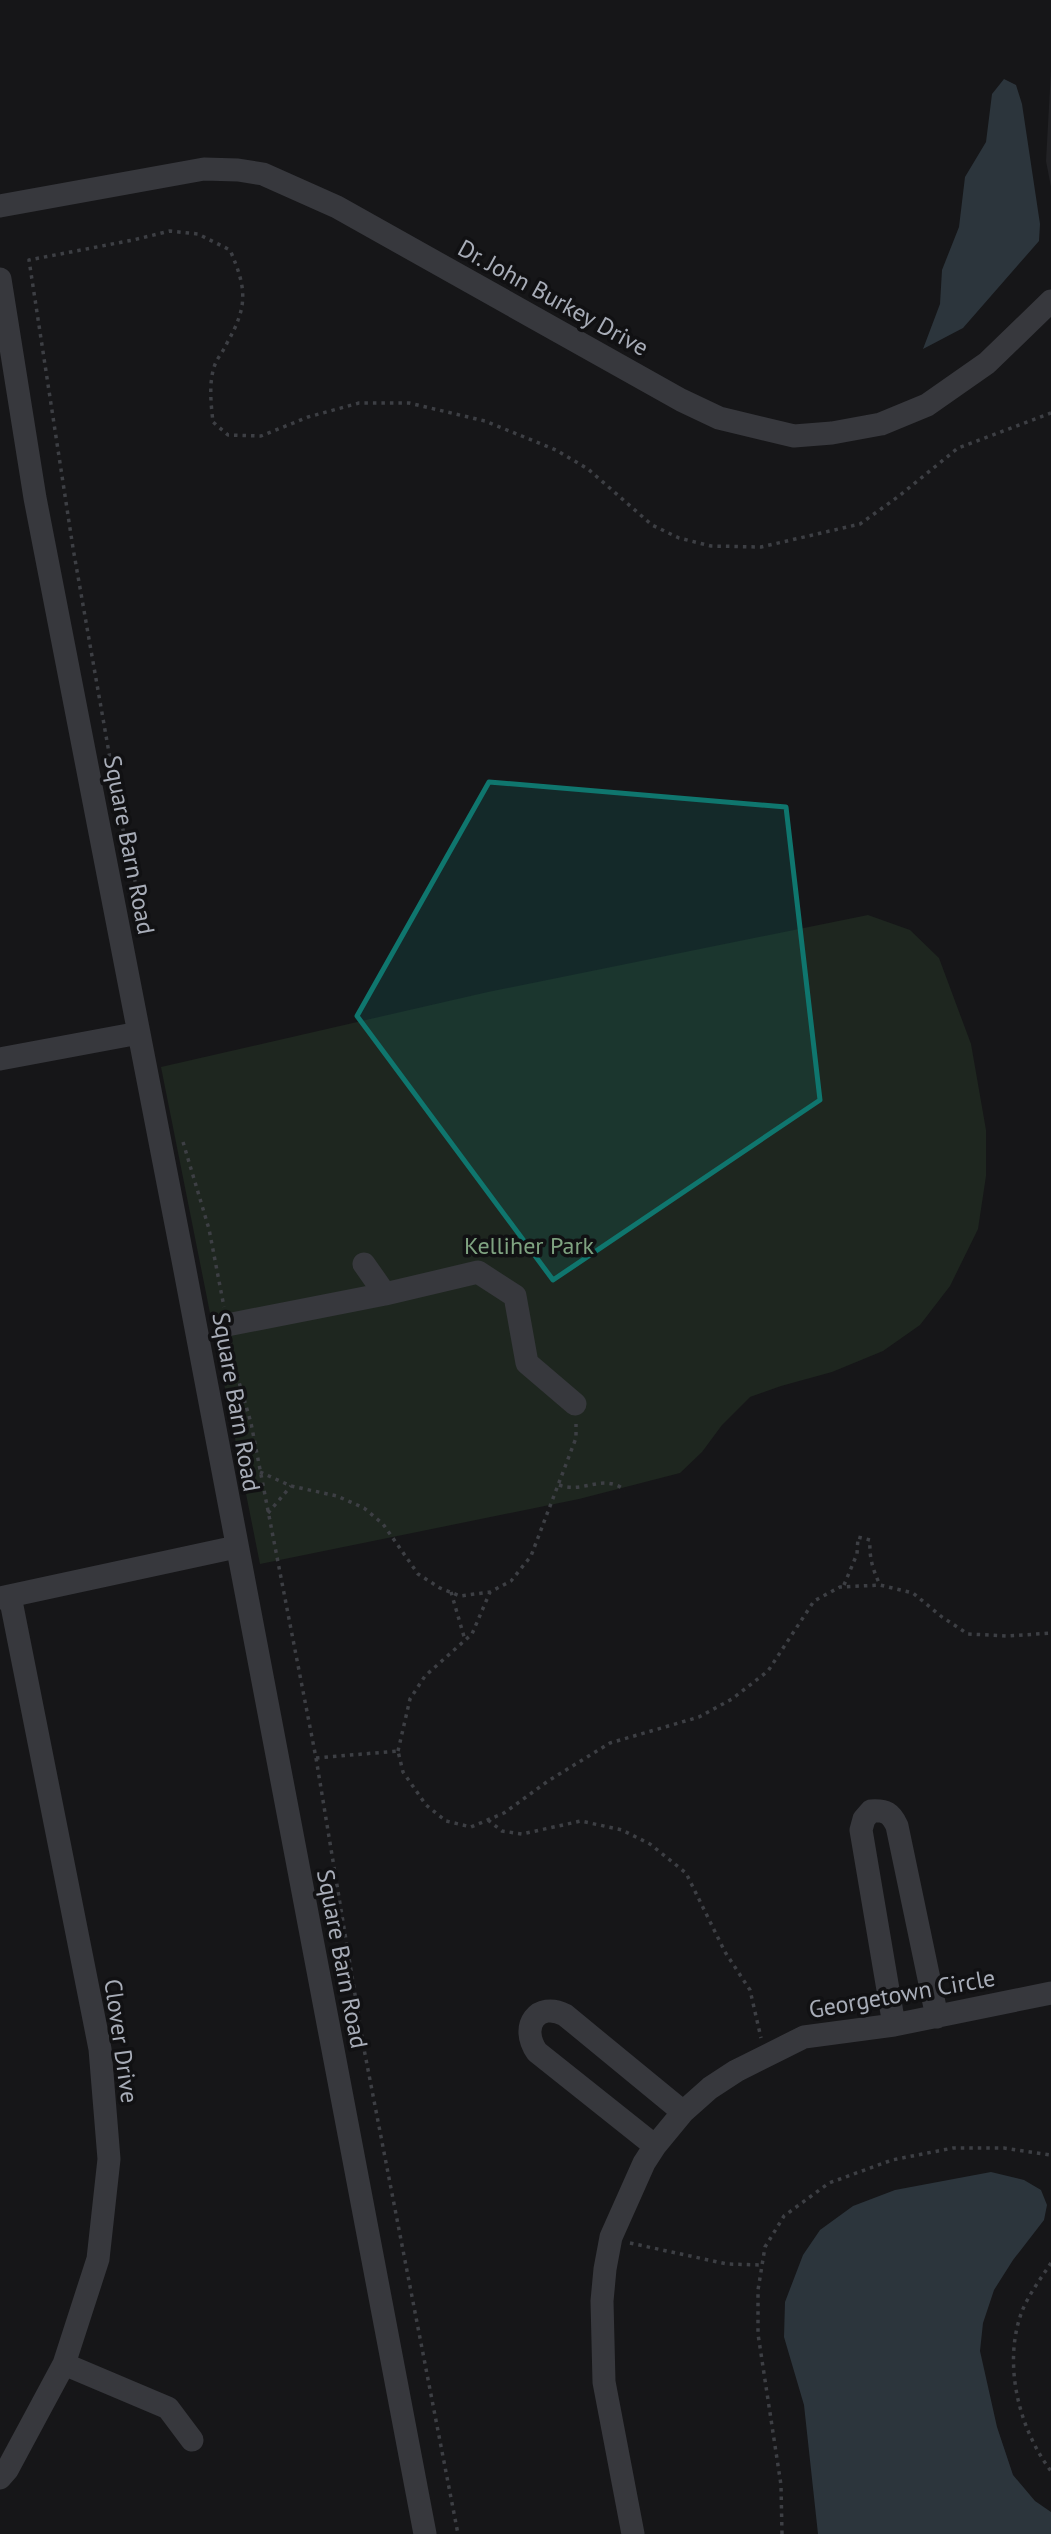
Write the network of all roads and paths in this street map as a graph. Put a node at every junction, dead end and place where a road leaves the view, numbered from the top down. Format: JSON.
{"nodes":[{"id":1,"x":0,"y":206,"type":"edge"},
{"id":2,"x":0,"y":279,"type":"edge"},
{"id":3,"x":1051,"y":301,"type":"edge"},
{"id":4,"x":1051,"y":413,"type":"edge"},
{"id":5,"x":142,"y":935,"type":"dead end"},
{"id":6,"x":139,"y":1033,"type":"junction"},
{"id":7,"x":0,"y":1059,"type":"edge"},
{"id":8,"x":183,"y":1143,"type":"dead end"},
{"id":9,"x":363,"y":1264,"type":"dead end"},
{"id":10,"x":385,"y":1294,"type":"junction"},
{"id":11,"x":227,"y":1325,"type":"junction"},
{"id":12,"x":575,"y":1404,"type":"joint"},
{"id":13,"x":260,"y":1472,"type":"junction"},
{"id":14,"x":559,"y":1485,"type":"junction"},
{"id":15,"x":291,"y":1486,"type":"junction"},
{"id":16,"x":625,"y":1490,"type":"dead end"},
{"id":17,"x":268,"y":1513,"type":"junction"},
{"id":18,"x":236,"y":1547,"type":"junction"},
{"id":19,"x":880,"y":1585,"type":"junction"},
{"id":20,"x":844,"y":1586,"type":"junction"},
{"id":21,"x":451,"y":1592,"type":"junction"},
{"id":22,"x":490,"y":1592,"type":"junction"},
{"id":23,"x":5,"y":1597,"type":"edge"},
{"id":24,"x":1051,"y":1633,"type":"edge"},
{"id":25,"x":466,"y":1640,"type":"junction"},
{"id":26,"x":398,"y":1751,"type":"junction"},
{"id":27,"x":316,"y":1758,"type":"junction"},
{"id":28,"x":488,"y":1820,"type":"junction"},
{"id":29,"x":1051,"y":1993,"type":"edge"},
{"id":30,"x":937,"y":2017,"type":"junction"},
{"id":31,"x":894,"y":2025,"type":"junction"},
{"id":32,"x":765,"y":2057,"type":"junction"},
{"id":33,"x":682,"y":2112,"type":"junction"},
{"id":34,"x":655,"y":2146,"type":"junction"},
{"id":35,"x":1051,"y":2155,"type":"edge"},
{"id":36,"x":611,"y":2237,"type":"junction"},
{"id":37,"x":1051,"y":2263,"type":"edge"},
{"id":38,"x":762,"y":2265,"type":"junction"},
{"id":39,"x":64,"y":2364,"type":"junction"},
{"id":40,"x":192,"y":2440,"type":"dead end"},
{"id":41,"x":1051,"y":2471,"type":"edge"},
{"id":42,"x":0,"y":2478,"type":"edge"},
{"id":43,"x":425,"y":2534,"type":"edge"},
{"id":44,"x":458,"y":2534,"type":"edge"},
{"id":45,"x":633,"y":2534,"type":"edge"},
{"id":46,"x":782,"y":2534,"type":"edge"}],
"edges":[{"from":1,"to":3,"type":"street","name":"Dr. John Burkey Drive"},
{"from":2,"to":6,"type":"street","name":"Square Barn Road"},
{"from":4,"to":5,"type":"path"},
{"from":6,"to":7,"type":"street"},
{"from":6,"to":18,"type":"street","name":"Square Barn Road"},
{"from":8,"to":11,"type":"path"},
{"from":9,"to":10,"type":"street"},
{"from":10,"to":11,"type":"street"},
{"from":10,"to":12,"type":"street"},
{"from":11,"to":13,"type":"path"},
{"from":12,"to":14,"type":"path"},
{"from":13,"to":15,"type":"path"},
{"from":13,"to":17,"type":"path"},
{"from":14,"to":16,"type":"path"},
{"from":14,"to":22,"type":"path"},
{"from":15,"to":17,"type":"path"},
{"from":15,"to":21,"type":"path"},
{"from":17,"to":27,"type":"path"},
{"from":18,"to":23,"type":"street"},
{"from":18,"to":43,"type":"street","name":"Square Barn Road"},
{"from":19,"to":20,"type":"path"},
{"from":19,"to":20,"type":"path"},
{"from":19,"to":24,"type":"path"},
{"from":20,"to":28,"type":"path"},
{"from":21,"to":22,"type":"path"},
{"from":21,"to":25,"type":"path"},
{"from":22,"to":25,"type":"path"},
{"from":23,"to":39,"type":"street","name":"Clover Drive"},
{"from":25,"to":26,"type":"path"},
{"from":26,"to":27,"type":"path"},
{"from":26,"to":28,"type":"path"},
{"from":27,"to":44,"type":"path"},
{"from":28,"to":32,"type":"path"},
{"from":29,"to":30,"type":"street","name":"Georgetown Circle"},
{"from":30,"to":31,"type":"street","name":"Georgetown Circle"},
{"from":30,"to":31,"type":"street"},
{"from":31,"to":32,"type":"street","name":"Georgetown Circle"},
{"from":32,"to":33,"type":"street","name":"Georgetown Circle"},
{"from":33,"to":34,"type":"street","name":"Georgetown Circle"},
{"from":33,"to":34,"type":"street"},
{"from":34,"to":36,"type":"street","name":"Georgetown Circle"},
{"from":35,"to":38,"type":"path"},
{"from":36,"to":38,"type":"path"},
{"from":36,"to":45,"type":"street","name":"Georgetown Circle"},
{"from":37,"to":41,"type":"path"},
{"from":38,"to":46,"type":"path"},
{"from":39,"to":40,"type":"street"},
{"from":39,"to":42,"type":"street","name":"Clover Drive"}]}
